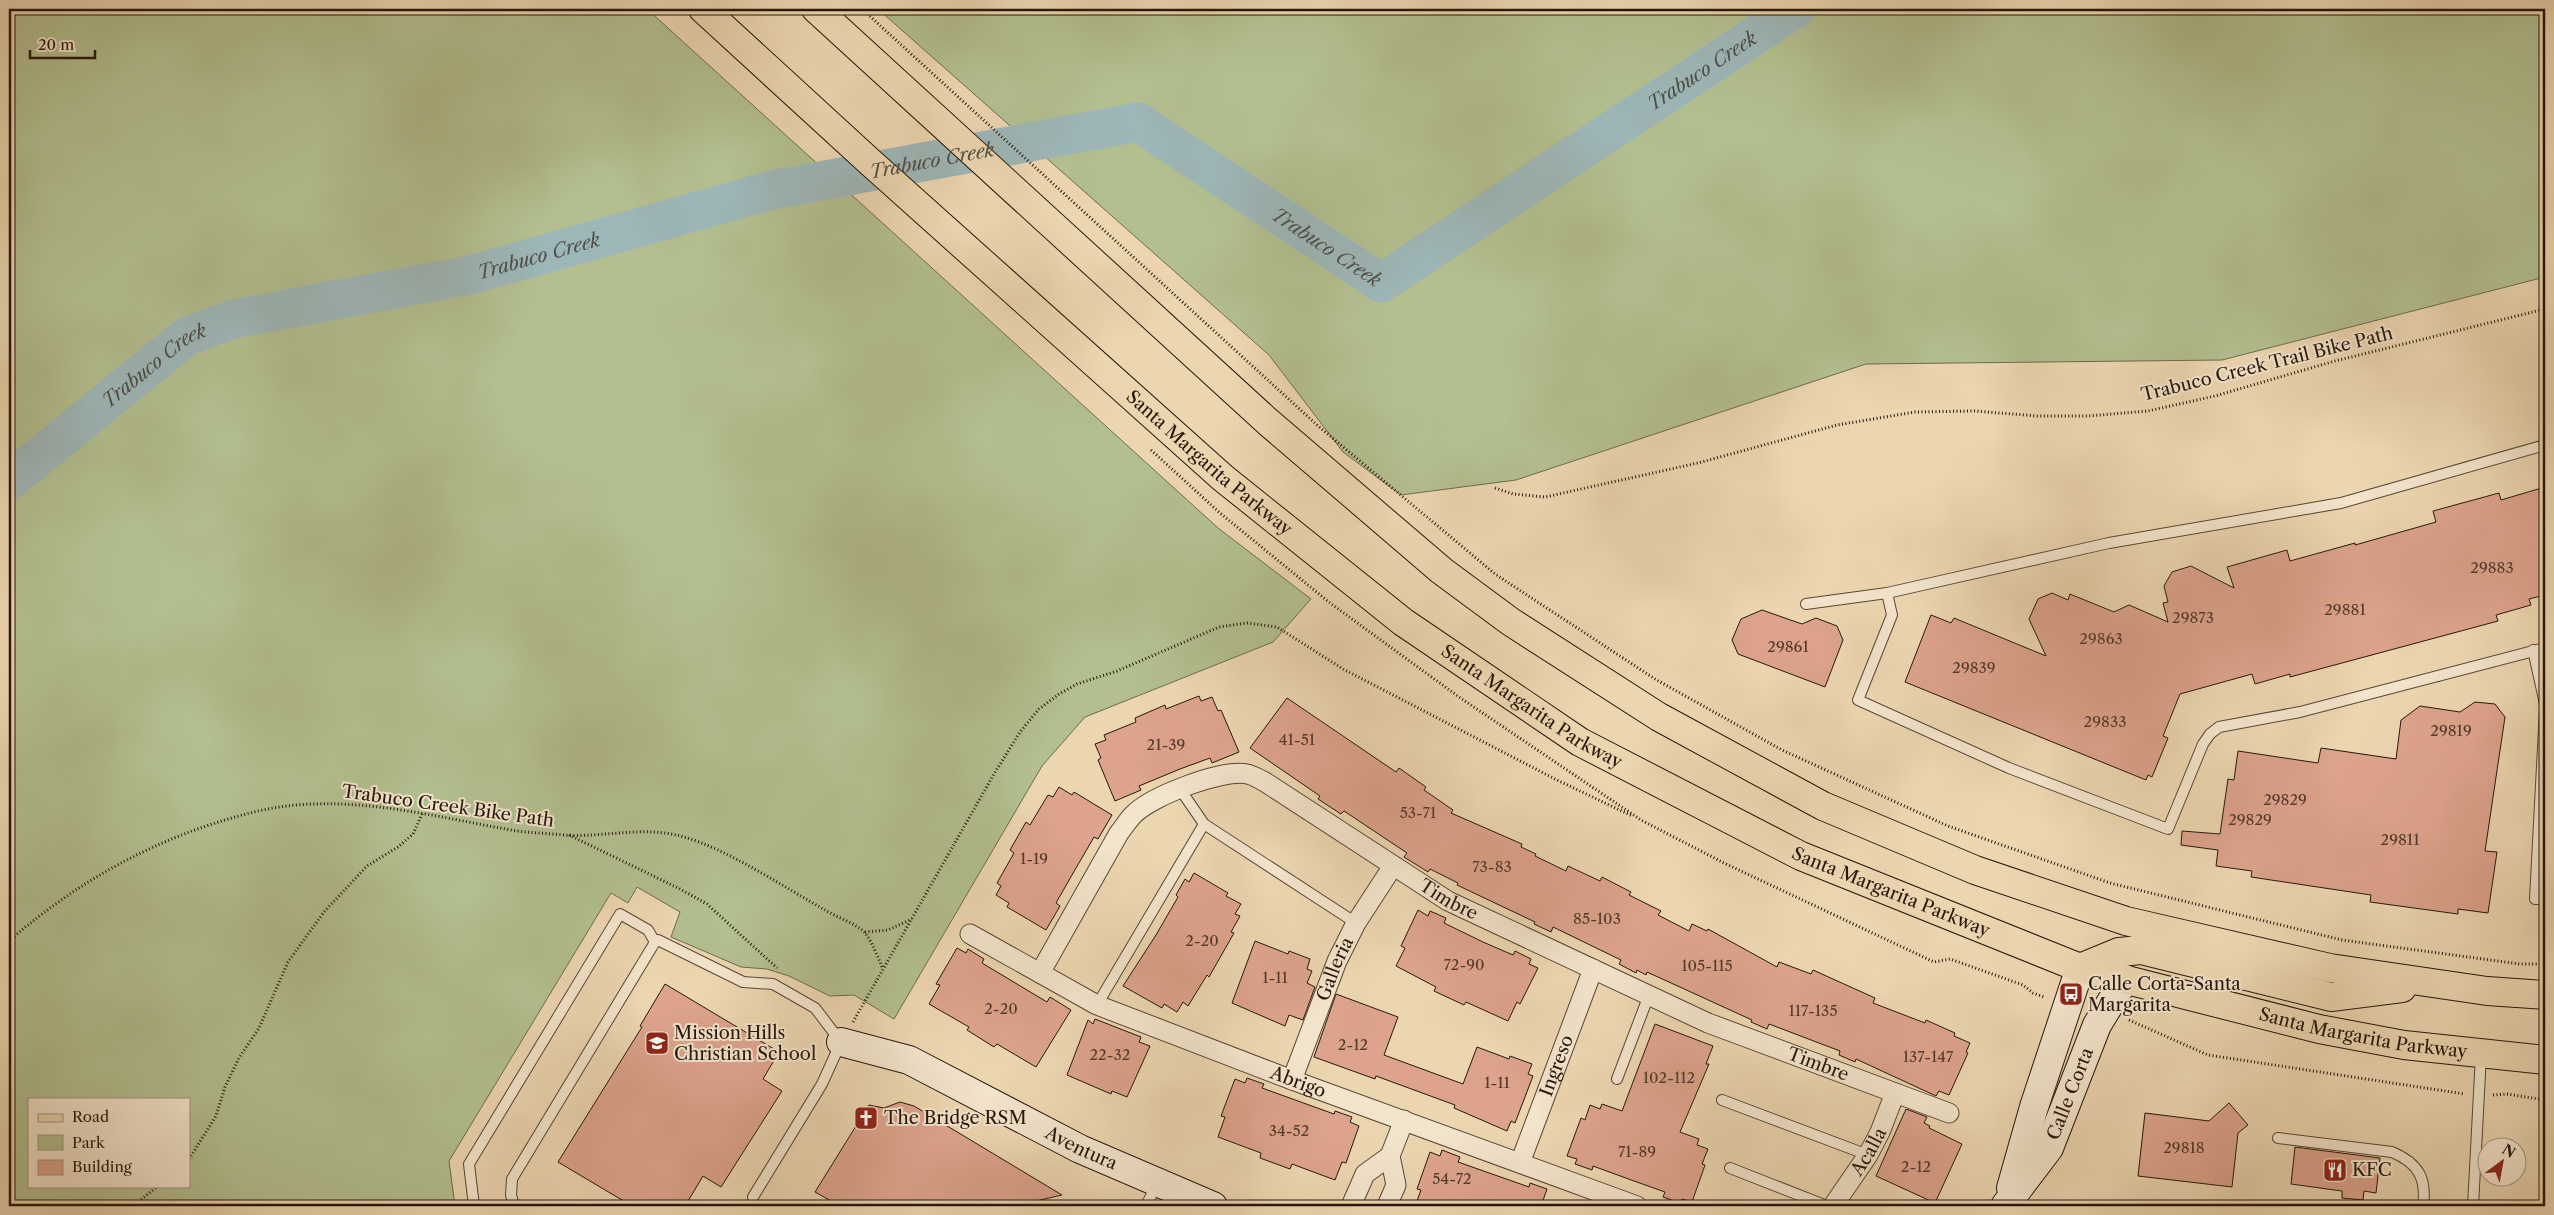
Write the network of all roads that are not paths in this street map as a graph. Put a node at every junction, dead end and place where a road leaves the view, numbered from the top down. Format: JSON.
{"nodes":[{"id":1,"x":704,"y":9,"type":"edge"},
{"id":2,"x":816,"y":9,"type":"edge"},
{"id":3,"x":2545,"y":446,"type":"edge"},
{"id":4,"x":1887,"y":593,"type":"junction"},
{"id":5,"x":1806,"y":604,"type":"dead end"},
{"id":6,"x":2545,"y":648,"type":"edge"},
{"id":7,"x":2532,"y":650,"type":"junction"},
{"id":8,"x":2545,"y":704,"type":"edge"},
{"id":9,"x":2545,"y":709,"type":"edge"},
{"id":10,"x":1180,"y":789,"type":"junction"},
{"id":11,"x":1204,"y":824,"type":"junction"},
{"id":12,"x":1393,"y":866,"type":"junction"},
{"id":13,"x":2545,"y":899,"type":"edge"},
{"id":14,"x":1356,"y":922,"type":"junction"},
{"id":15,"x":970,"y":934,"type":"dead end"},
{"id":16,"x":655,"y":942,"type":"junction"},
{"id":17,"x":2080,"y":968,"type":"junction"},
{"id":18,"x":1592,"y":969,"type":"junction"},
{"id":19,"x":1040,"y":973,"type":"junction"},
{"id":20,"x":2125,"y":979,"type":"junction"},
{"id":21,"x":2436,"y":984,"type":"junction"},
{"id":22,"x":1649,"y":995,"type":"junction"},
{"id":23,"x":2545,"y":995,"type":"edge"},
{"id":24,"x":1097,"y":1004,"type":"junction"},
{"id":25,"x":841,"y":1042,"type":"junction"},
{"id":26,"x":2481,"y":1055,"type":"junction"},
{"id":27,"x":2545,"y":1060,"type":"edge"},
{"id":28,"x":1617,"y":1079,"type":"dead end"},
{"id":29,"x":1292,"y":1080,"type":"junction"},
{"id":30,"x":1895,"y":1093,"type":"junction"},
{"id":31,"x":1722,"y":1100,"type":"dead end"},
{"id":32,"x":1949,"y":1113,"type":"dead end"},
{"id":33,"x":1404,"y":1120,"type":"junction"},
{"id":34,"x":2278,"y":1138,"type":"dead end"},
{"id":35,"x":1868,"y":1155,"type":"junction"},
{"id":36,"x":1390,"y":1156,"type":"junction"},
{"id":37,"x":1520,"y":1163,"type":"junction"},
{"id":38,"x":1730,"y":1168,"type":"dead end"},
{"id":39,"x":1151,"y":1194,"type":"edge"},
{"id":40,"x":753,"y":1197,"type":"dead end"},
{"id":41,"x":2005,"y":1205,"type":"edge"},
{"id":42,"x":474,"y":1206,"type":"edge"},
{"id":43,"x":514,"y":1206,"type":"edge"},
{"id":44,"x":1212,"y":1206,"type":"edge"},
{"id":45,"x":1351,"y":1206,"type":"edge"},
{"id":46,"x":1387,"y":1206,"type":"edge"},
{"id":47,"x":1637,"y":1206,"type":"edge"},
{"id":48,"x":1827,"y":1206,"type":"edge"},
{"id":49,"x":1833,"y":1206,"type":"edge"},
{"id":50,"x":2423,"y":1206,"type":"edge"},
{"id":51,"x":2473,"y":1206,"type":"edge"}],
"edges":[{"from":1,"to":17,"type":"main road","name":"Santa Margarita Parkway"},
{"from":2,"to":21,"type":"main road"},
{"from":3,"to":4,"type":"lane"},
{"from":4,"to":5,"type":"lane"},
{"from":4,"to":7,"type":"lane"},
{"from":6,"to":7,"type":"lane"},
{"from":7,"to":8,"type":"lane"},
{"from":9,"to":13,"type":"lane"},
{"from":10,"to":11,"type":"lane"},
{"from":10,"to":12,"type":"street","name":"Timbre"},
{"from":10,"to":19,"type":"street","name":"Timbre"},
{"from":11,"to":14,"type":"lane"},
{"from":11,"to":24,"type":"lane"},
{"from":12,"to":14,"type":"street","name":"Galleria"},
{"from":12,"to":18,"type":"street","name":"Timbre"},
{"from":14,"to":29,"type":"street","name":"Galleria"},
{"from":15,"to":19,"type":"street","name":"Abrigo"},
{"from":16,"to":25,"type":"lane"},
{"from":16,"to":42,"type":"lane"},
{"from":16,"to":43,"type":"lane"},
{"from":17,"to":20,"type":"main road","name":"Santa Margarita Parkway"},
{"from":17,"to":21,"type":"main road"},
{"from":17,"to":41,"type":"street","name":"Calle Corta"},
{"from":18,"to":22,"type":"street","name":"Timbre"},
{"from":18,"to":37,"type":"street","name":"Ingreso"},
{"from":19,"to":24,"type":"street","name":"Abrigo"},
{"from":20,"to":26,"type":"main road","name":"Santa Margarita Parkway"},
{"from":20,"to":41,"type":"street","name":"Calle Corta"},
{"from":21,"to":23,"type":"main road"},
{"from":22,"to":28,"type":"lane"},
{"from":22,"to":30,"type":"street","name":"Timbre"},
{"from":24,"to":29,"type":"street","name":"Abrigo"},
{"from":25,"to":39,"type":"street","name":"Aventura"},
{"from":25,"to":40,"type":"lane"},
{"from":26,"to":27,"type":"main road","name":"Santa Margarita Parkway"},
{"from":26,"to":51,"type":"lane"},
{"from":29,"to":33,"type":"street","name":"Abrigo"},
{"from":30,"to":32,"type":"street","name":"Timbre"},
{"from":30,"to":35,"type":"street","name":"Acalla"},
{"from":31,"to":35,"type":"lane"},
{"from":33,"to":36,"type":"street"},
{"from":33,"to":37,"type":"street","name":"Abrigo"},
{"from":34,"to":50,"type":"lane"},
{"from":35,"to":49,"type":"street","name":"Acalla"},
{"from":36,"to":45,"type":"street"},
{"from":36,"to":46,"type":"street"},
{"from":37,"to":47,"type":"street","name":"Abrigo"},
{"from":38,"to":48,"type":"lane"},
{"from":39,"to":44,"type":"street","name":"Aventura"}]}
